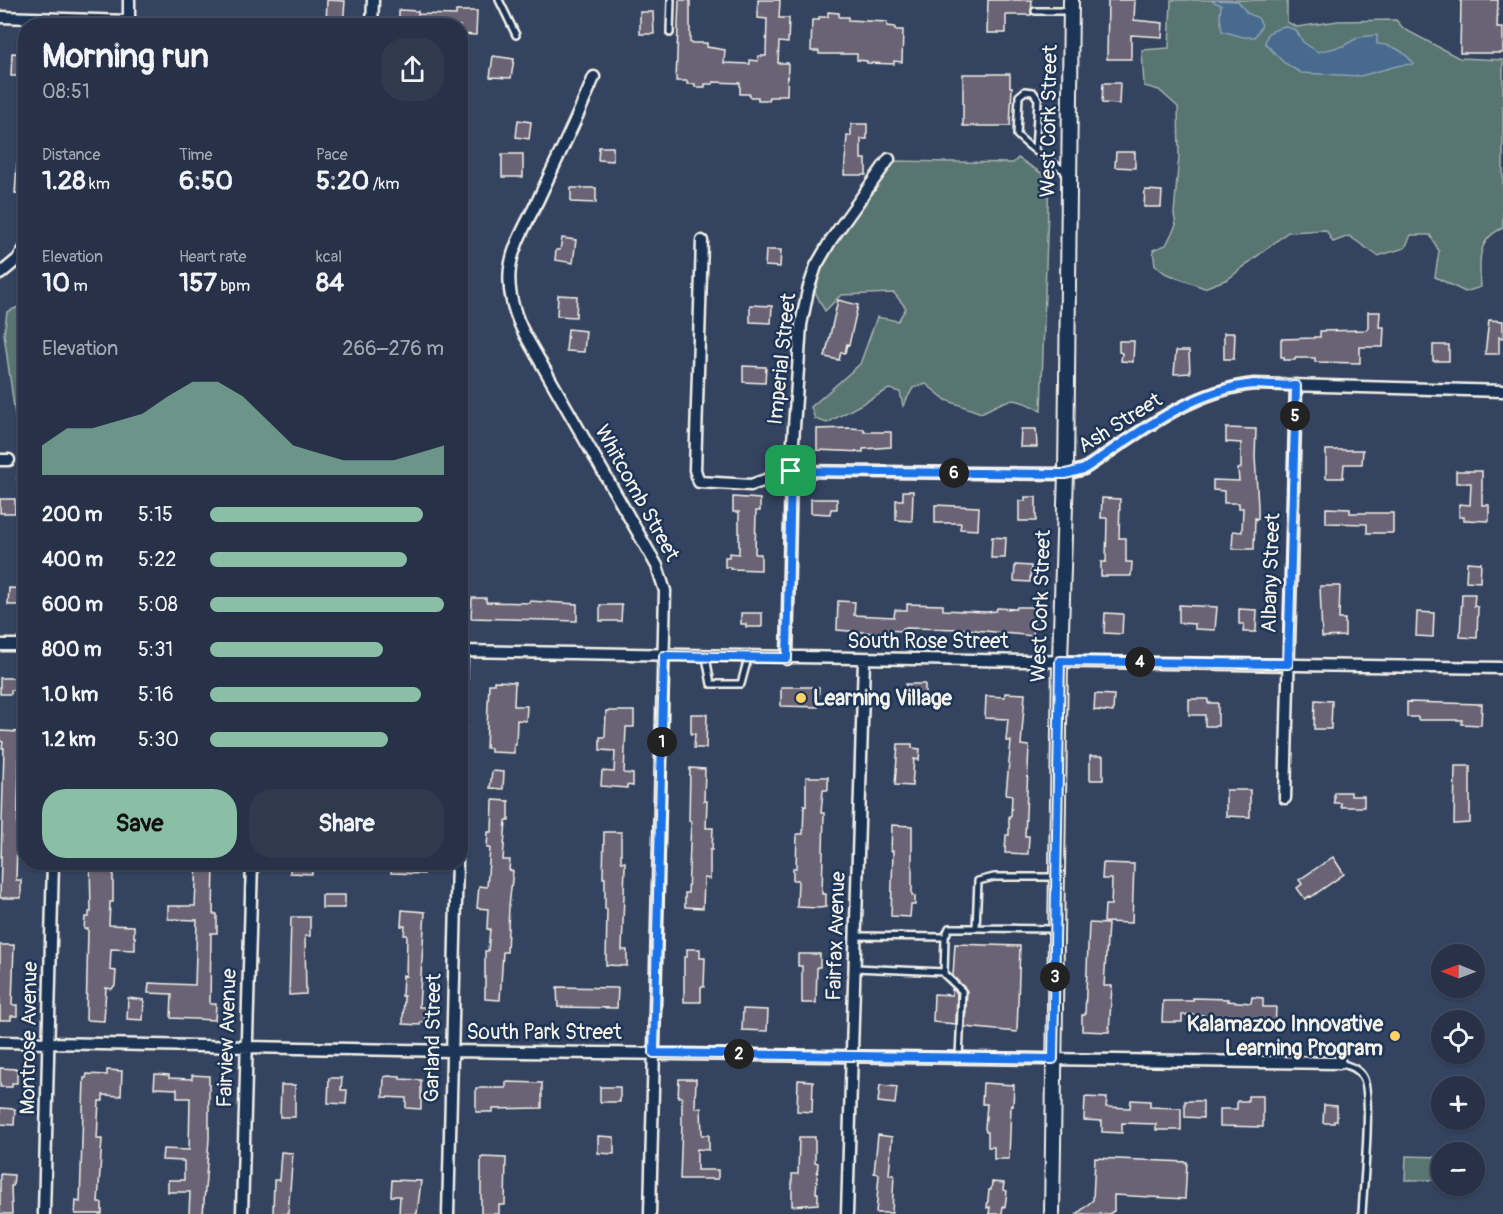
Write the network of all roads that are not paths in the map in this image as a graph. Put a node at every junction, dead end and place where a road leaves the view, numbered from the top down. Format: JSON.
{"nodes":[{"id":1,"x":129,"y":0,"type":"edge"},
{"id":2,"x":373,"y":0,"type":"edge"},
{"id":3,"x":499,"y":0,"type":"edge"},
{"id":4,"x":671,"y":0,"type":"edge"},
{"id":5,"x":1071,"y":5,"type":"edge"},
{"id":6,"x":1035,"y":10,"type":"dead end"},
{"id":7,"x":0,"y":17,"type":"edge"},
{"id":8,"x":22,"y":18,"type":"edge"},
{"id":9,"x":129,"y":18,"type":"edge"},
{"id":10,"x":372,"y":18,"type":"edge"},
{"id":11,"x":670,"y":33,"type":"dead end"},
{"id":12,"x":516,"y":35,"type":"dead end"},
{"id":13,"x":594,"y":77,"type":"dead end"},
{"id":14,"x":1035,"y":151,"type":"junction"},
{"id":15,"x":889,"y":159,"type":"dead end"},
{"id":16,"x":1069,"y":173,"type":"junction"},
{"id":17,"x":702,"y":241,"type":"dead end"},
{"id":18,"x":18,"y":259,"type":"edge"},
{"id":19,"x":3,"y":272,"type":"edge"},
{"id":20,"x":1296,"y":386,"type":"junction"},
{"id":21,"x":1503,"y":391,"type":"edge"},
{"id":22,"x":791,"y":471,"type":"junction"},
{"id":23,"x":1066,"y":474,"type":"junction"},
{"id":24,"x":0,"y":645,"type":"edge"},
{"id":25,"x":18,"y":645,"type":"edge"},
{"id":26,"x":468,"y":651,"type":"edge"},
{"id":27,"x":664,"y":656,"type":"junction"},
{"id":28,"x":706,"y":657,"type":"junction"},
{"id":29,"x":748,"y":658,"type":"junction"},
{"id":30,"x":787,"y":658,"type":"junction"},
{"id":31,"x":864,"y":660,"type":"junction"},
{"id":32,"x":1060,"y":661,"type":"junction"},
{"id":33,"x":1288,"y":664,"type":"junction"},
{"id":34,"x":1503,"y":668,"type":"edge"},
{"id":35,"x":1285,"y":798,"type":"dead end"},
{"id":36,"x":53,"y":870,"type":"edge"},
{"id":37,"x":252,"y":870,"type":"edge"},
{"id":38,"x":457,"y":870,"type":"edge"},
{"id":39,"x":1056,"y":877,"type":"junction"},
{"id":40,"x":976,"y":928,"type":"junction"},
{"id":41,"x":1056,"y":929,"type":"junction"},
{"id":42,"x":856,"y":936,"type":"junction"},
{"id":43,"x":945,"y":937,"type":"junction"},
{"id":44,"x":855,"y":968,"type":"junction"},
{"id":45,"x":944,"y":972,"type":"junction"},
{"id":46,"x":0,"y":1041,"type":"edge"},
{"id":47,"x":49,"y":1042,"type":"junction"},
{"id":48,"x":247,"y":1047,"type":"junction"},
{"id":49,"x":452,"y":1051,"type":"junction"},
{"id":50,"x":654,"y":1053,"type":"junction"},
{"id":51,"x":852,"y":1055,"type":"junction"},
{"id":52,"x":959,"y":1057,"type":"junction"},
{"id":53,"x":1053,"y":1059,"type":"junction"},
{"id":54,"x":1340,"y":1063,"type":"joint"},
{"id":55,"x":44,"y":1214,"type":"edge"},
{"id":56,"x":242,"y":1214,"type":"edge"},
{"id":57,"x":448,"y":1214,"type":"edge"},
{"id":58,"x":650,"y":1214,"type":"edge"},
{"id":59,"x":847,"y":1214,"type":"edge"},
{"id":60,"x":1052,"y":1214,"type":"edge"},
{"id":61,"x":1362,"y":1214,"type":"edge"}],
"edges":[{"from":1,"to":9,"type":"street"},
{"from":2,"to":10,"type":"street"},
{"from":3,"to":12,"type":"lane"},
{"from":4,"to":11,"type":"lane"},
{"from":5,"to":6,"type":"lane"},
{"from":5,"to":16,"type":"street","name":"West Cork Street"},
{"from":7,"to":8,"type":"street"},
{"from":13,"to":27,"type":"street","name":"Whitcomb Street"},
{"from":14,"to":14,"type":"lane"},
{"from":14,"to":16,"type":"lane"},
{"from":15,"to":22,"type":"street","name":"Imperial Street"},
{"from":16,"to":23,"type":"street","name":"West Cork Street"},
{"from":17,"to":22,"type":"street","name":"Ash Street"},
{"from":18,"to":19,"type":"street"},
{"from":20,"to":21,"type":"street","name":"Ash Street"},
{"from":20,"to":23,"type":"street","name":"Ash Street"},
{"from":20,"to":33,"type":"street","name":"Albany Street"},
{"from":22,"to":23,"type":"street","name":"Ash Street"},
{"from":22,"to":30,"type":"street","name":"Imperial Street"},
{"from":23,"to":32,"type":"street","name":"West Cork Street"},
{"from":24,"to":25,"type":"street"},
{"from":26,"to":27,"type":"street","name":"South Rose Street"},
{"from":27,"to":28,"type":"street","name":"South Rose Street"},
{"from":27,"to":50,"type":"street","name":"Whitcomb Street"},
{"from":28,"to":29,"type":"street","name":"South Rose Street"},
{"from":28,"to":29,"type":"lane"},
{"from":29,"to":30,"type":"street","name":"South Rose Street"},
{"from":30,"to":31,"type":"street","name":"South Rose Street"},
{"from":31,"to":32,"type":"street","name":"South Rose Street"},
{"from":31,"to":42,"type":"street","name":"Fairfax Avenue"},
{"from":32,"to":33,"type":"street","name":"South Rose Street"},
{"from":32,"to":39,"type":"street","name":"West Cork Street"},
{"from":33,"to":34,"type":"street","name":"South Rose Street"},
{"from":33,"to":35,"type":"street","name":"Albany Street"},
{"from":36,"to":47,"type":"street","name":"Montrose Avenue"},
{"from":37,"to":48,"type":"street","name":"Fairview Avenue"},
{"from":38,"to":49,"type":"street","name":"Garland Street"},
{"from":39,"to":40,"type":"lane"},
{"from":39,"to":41,"type":"street","name":"West Cork Street"},
{"from":40,"to":41,"type":"lane"},
{"from":40,"to":43,"type":"lane"},
{"from":41,"to":53,"type":"street","name":"West Cork Street"},
{"from":42,"to":43,"type":"lane"},
{"from":42,"to":44,"type":"street","name":"Fairfax Avenue"},
{"from":43,"to":45,"type":"lane"},
{"from":44,"to":45,"type":"lane"},
{"from":44,"to":51,"type":"street","name":"Fairfax Avenue"},
{"from":45,"to":52,"type":"lane"},
{"from":46,"to":47,"type":"street","name":"South Park Street"},
{"from":47,"to":48,"type":"street","name":"South Park Street"},
{"from":47,"to":55,"type":"street","name":"Montrose Avenue"},
{"from":48,"to":49,"type":"street","name":"South Park Street"},
{"from":48,"to":56,"type":"street","name":"Fairview Avenue"},
{"from":49,"to":50,"type":"street","name":"South Park Street"},
{"from":49,"to":57,"type":"street","name":"Garland Street"},
{"from":50,"to":51,"type":"street","name":"South Park Street"},
{"from":50,"to":58,"type":"street","name":"Whitcomb Street"},
{"from":51,"to":52,"type":"street","name":"South Park Street"},
{"from":51,"to":59,"type":"street","name":"Fairfax Avenue"},
{"from":52,"to":53,"type":"street","name":"South Park Street"},
{"from":53,"to":54,"type":"street","name":"South Park Street"},
{"from":53,"to":60,"type":"street","name":"West Cork Street"},
{"from":54,"to":61,"type":"lane"}]}
